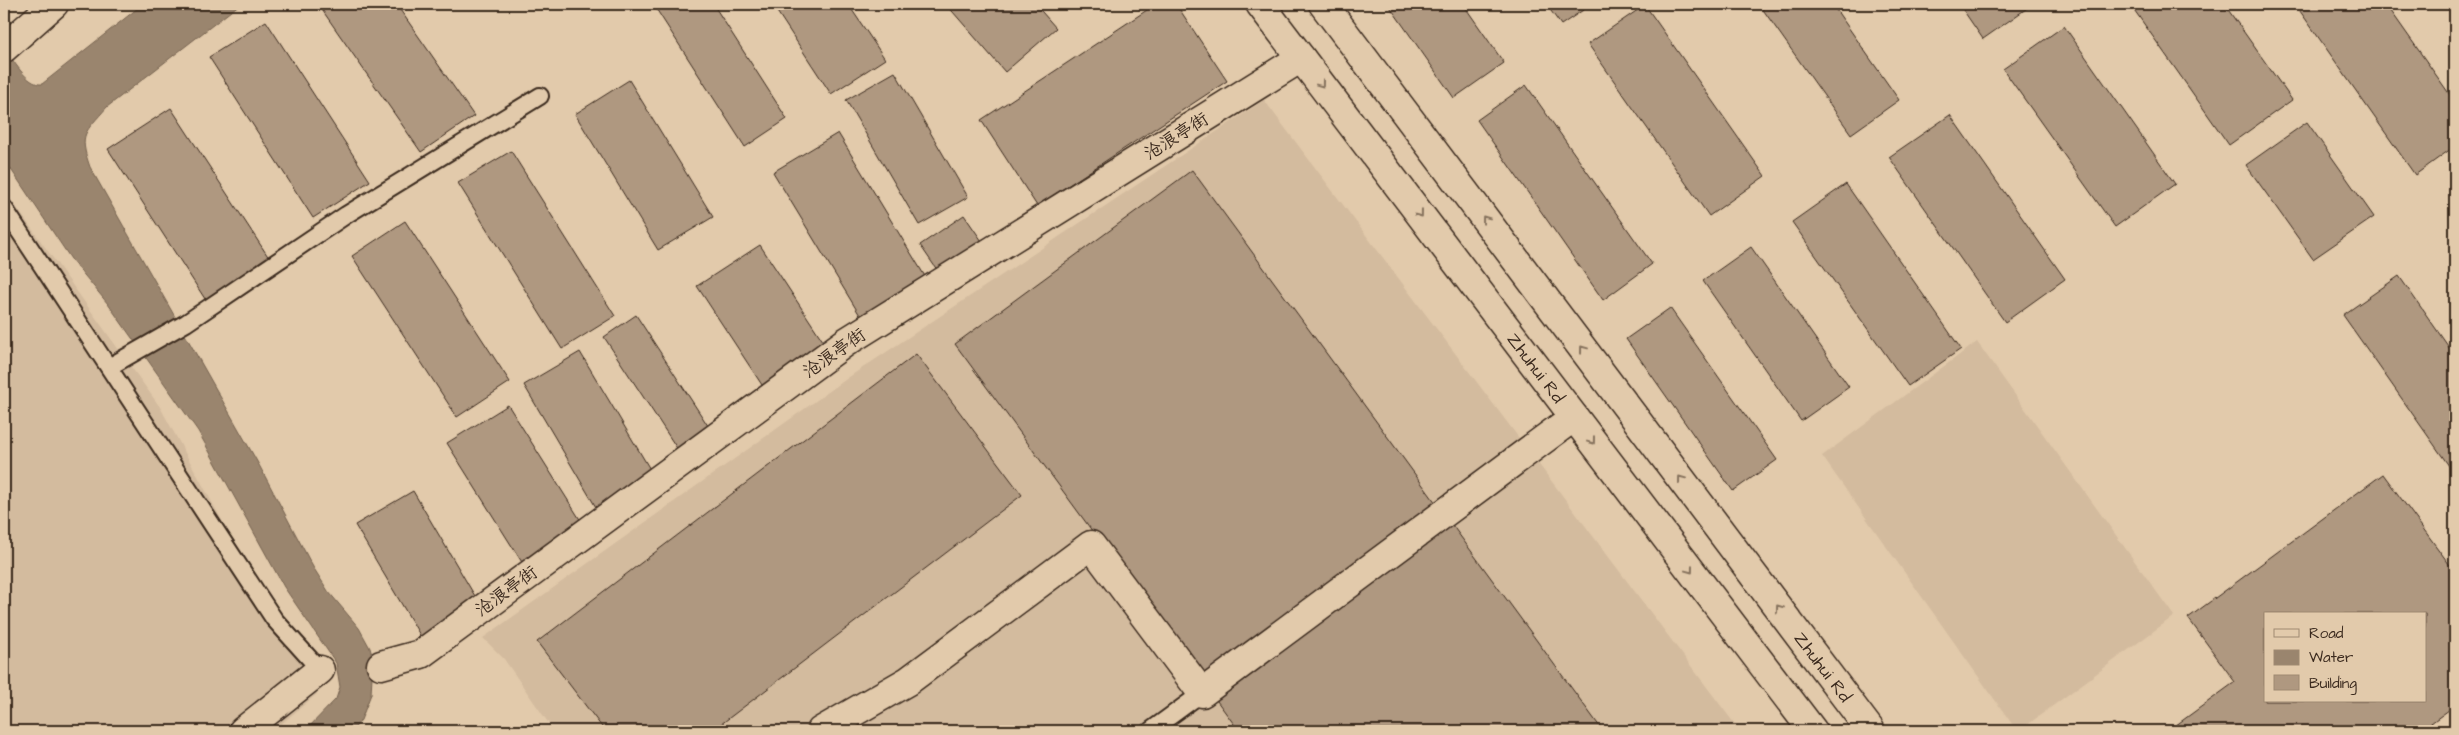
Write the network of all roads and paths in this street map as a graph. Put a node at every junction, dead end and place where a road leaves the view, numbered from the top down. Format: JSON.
{"nodes":[{"id":1,"x":54,"y":4,"type":"edge"},
{"id":2,"x":1260,"y":4,"type":"edge"},
{"id":3,"x":1323,"y":4,"type":"edge"},
{"id":4,"x":4,"y":48,"type":"edge"},
{"id":5,"x":1301,"y":58,"type":"junction"},
{"id":6,"x":540,"y":96,"type":"dead end"},
{"id":7,"x":4,"y":208,"type":"edge"},
{"id":8,"x":115,"y":363,"type":"junction"},
{"id":9,"x":1574,"y":417,"type":"junction"},
{"id":10,"x":381,"y":665,"type":"dead end"},
{"id":11,"x":320,"y":670,"type":"joint"},
{"id":12,"x":1202,"y":693,"type":"junction"},
{"id":13,"x":243,"y":731,"type":"edge"},
{"id":14,"x":821,"y":731,"type":"edge"},
{"id":15,"x":1150,"y":731,"type":"edge"},
{"id":16,"x":1813,"y":731,"type":"edge"},
{"id":17,"x":1871,"y":731,"type":"edge"}],
"edges":[{"from":1,"to":4,"type":"street"},
{"from":2,"to":5,"type":"street","name":"Zhuhui Rd"},
{"from":17,"to":3,"type":"street","name":"Zhuhui Rd","one_way":true},
{"from":5,"to":9,"type":"street","name":"Zhuhui Rd","one_way":true},
{"from":5,"to":10,"type":"street","name":"沧浪亭街"},
{"from":6,"to":8,"type":"lane"},
{"from":7,"to":8,"type":"lane"},
{"from":8,"to":11,"type":"lane"},
{"from":9,"to":12,"type":"street"},
{"from":9,"to":16,"type":"street","name":"Zhuhui Rd","one_way":true},
{"from":11,"to":13,"type":"street"},
{"from":12,"to":14,"type":"street"},
{"from":12,"to":15,"type":"lane"}]}
